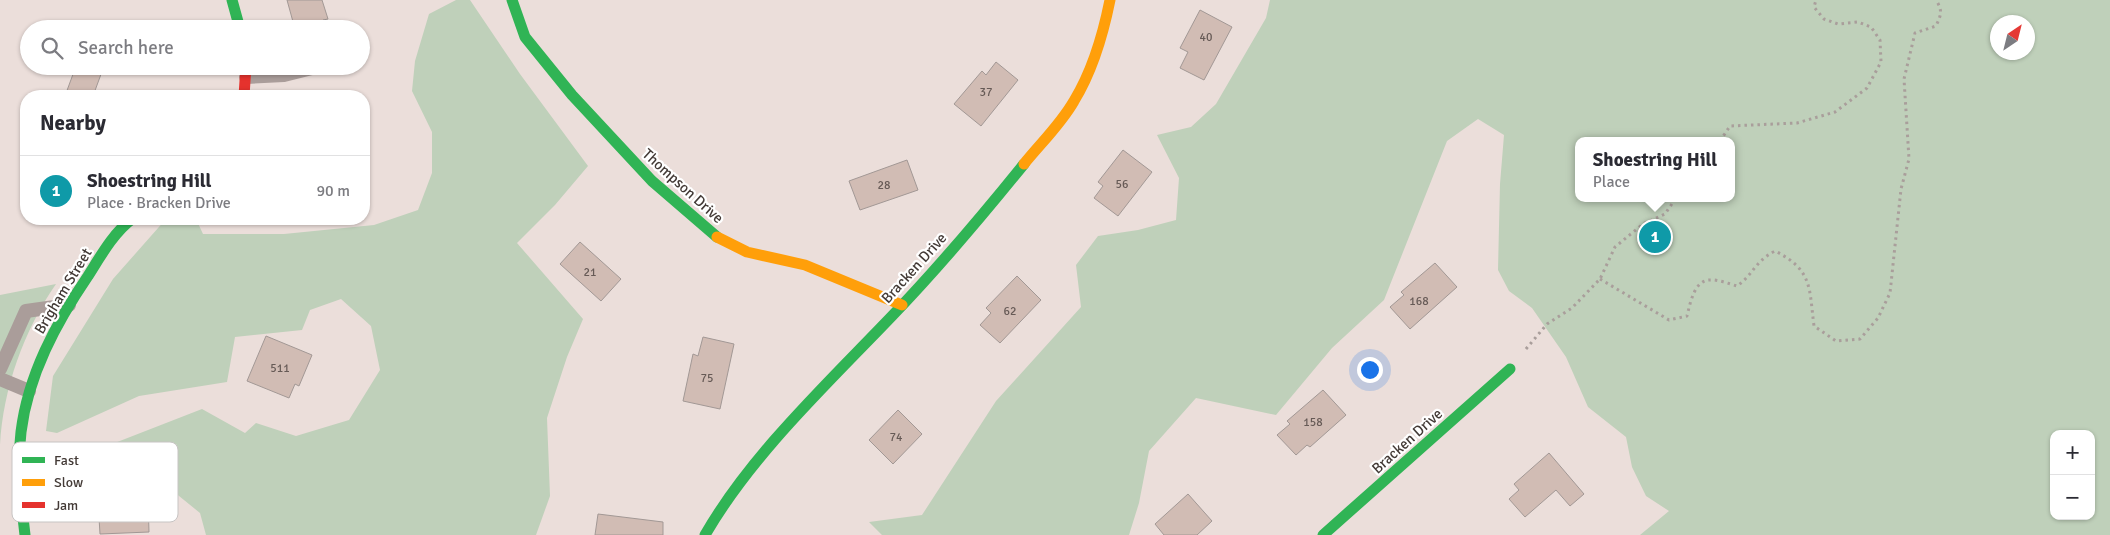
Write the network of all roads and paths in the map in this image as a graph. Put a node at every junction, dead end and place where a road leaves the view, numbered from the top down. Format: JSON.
{"nodes":[{"id":1,"x":232,"y":0,"type":"edge"},
{"id":2,"x":512,"y":0,"type":"edge"},
{"id":3,"x":1110,"y":0,"type":"edge"},
{"id":4,"x":1816,"y":0,"type":"edge"},
{"id":5,"x":1936,"y":0,"type":"edge"},
{"id":6,"x":238,"y":20,"type":"edge"},
{"id":7,"x":246,"y":75,"type":"edge"},
{"id":8,"x":244,"y":90,"type":"edge"},
{"id":9,"x":1723,"y":137,"type":"edge"},
{"id":10,"x":1673,"y":202,"type":"edge"},
{"id":11,"x":124,"y":225,"type":"edge"},
{"id":12,"x":1600,"y":279,"type":"junction"},
{"id":13,"x":70,"y":304,"type":"junction"},
{"id":14,"x":902,"y":305,"type":"junction"},
{"id":15,"x":0,"y":369,"type":"edge"},
{"id":16,"x":1510,"y":369,"type":"joint"},
{"id":17,"x":0,"y":380,"type":"edge"},
{"id":18,"x":29,"y":391,"type":"junction"},
{"id":19,"x":21,"y":442,"type":"edge"},
{"id":20,"x":23,"y":522,"type":"edge"},
{"id":21,"x":25,"y":535,"type":"edge"},
{"id":22,"x":705,"y":535,"type":"edge"},
{"id":23,"x":1323,"y":535,"type":"edge"}],
"edges":[{"from":1,"to":6,"type":"street"},
{"from":2,"to":14,"type":"street","name":"Thompson Drive"},
{"from":3,"to":14,"type":"street","name":"Bracken Drive"},
{"from":4,"to":9,"type":"path"},
{"from":5,"to":12,"type":"path"},
{"from":7,"to":8,"type":"street"},
{"from":10,"to":12,"type":"path"},
{"from":11,"to":13,"type":"street","name":"Brigham Street"},
{"from":12,"to":16,"type":"path"},
{"from":13,"to":15,"type":"lane"},
{"from":13,"to":18,"type":"street","name":"Brigham Street"},
{"from":14,"to":22,"type":"street","name":"Bracken Drive"},
{"from":16,"to":23,"type":"street","name":"Bracken Drive"},
{"from":17,"to":18,"type":"lane"},
{"from":18,"to":19,"type":"street","name":"Brigham Street"},
{"from":20,"to":21,"type":"street","name":"Brigham Street"}]}
